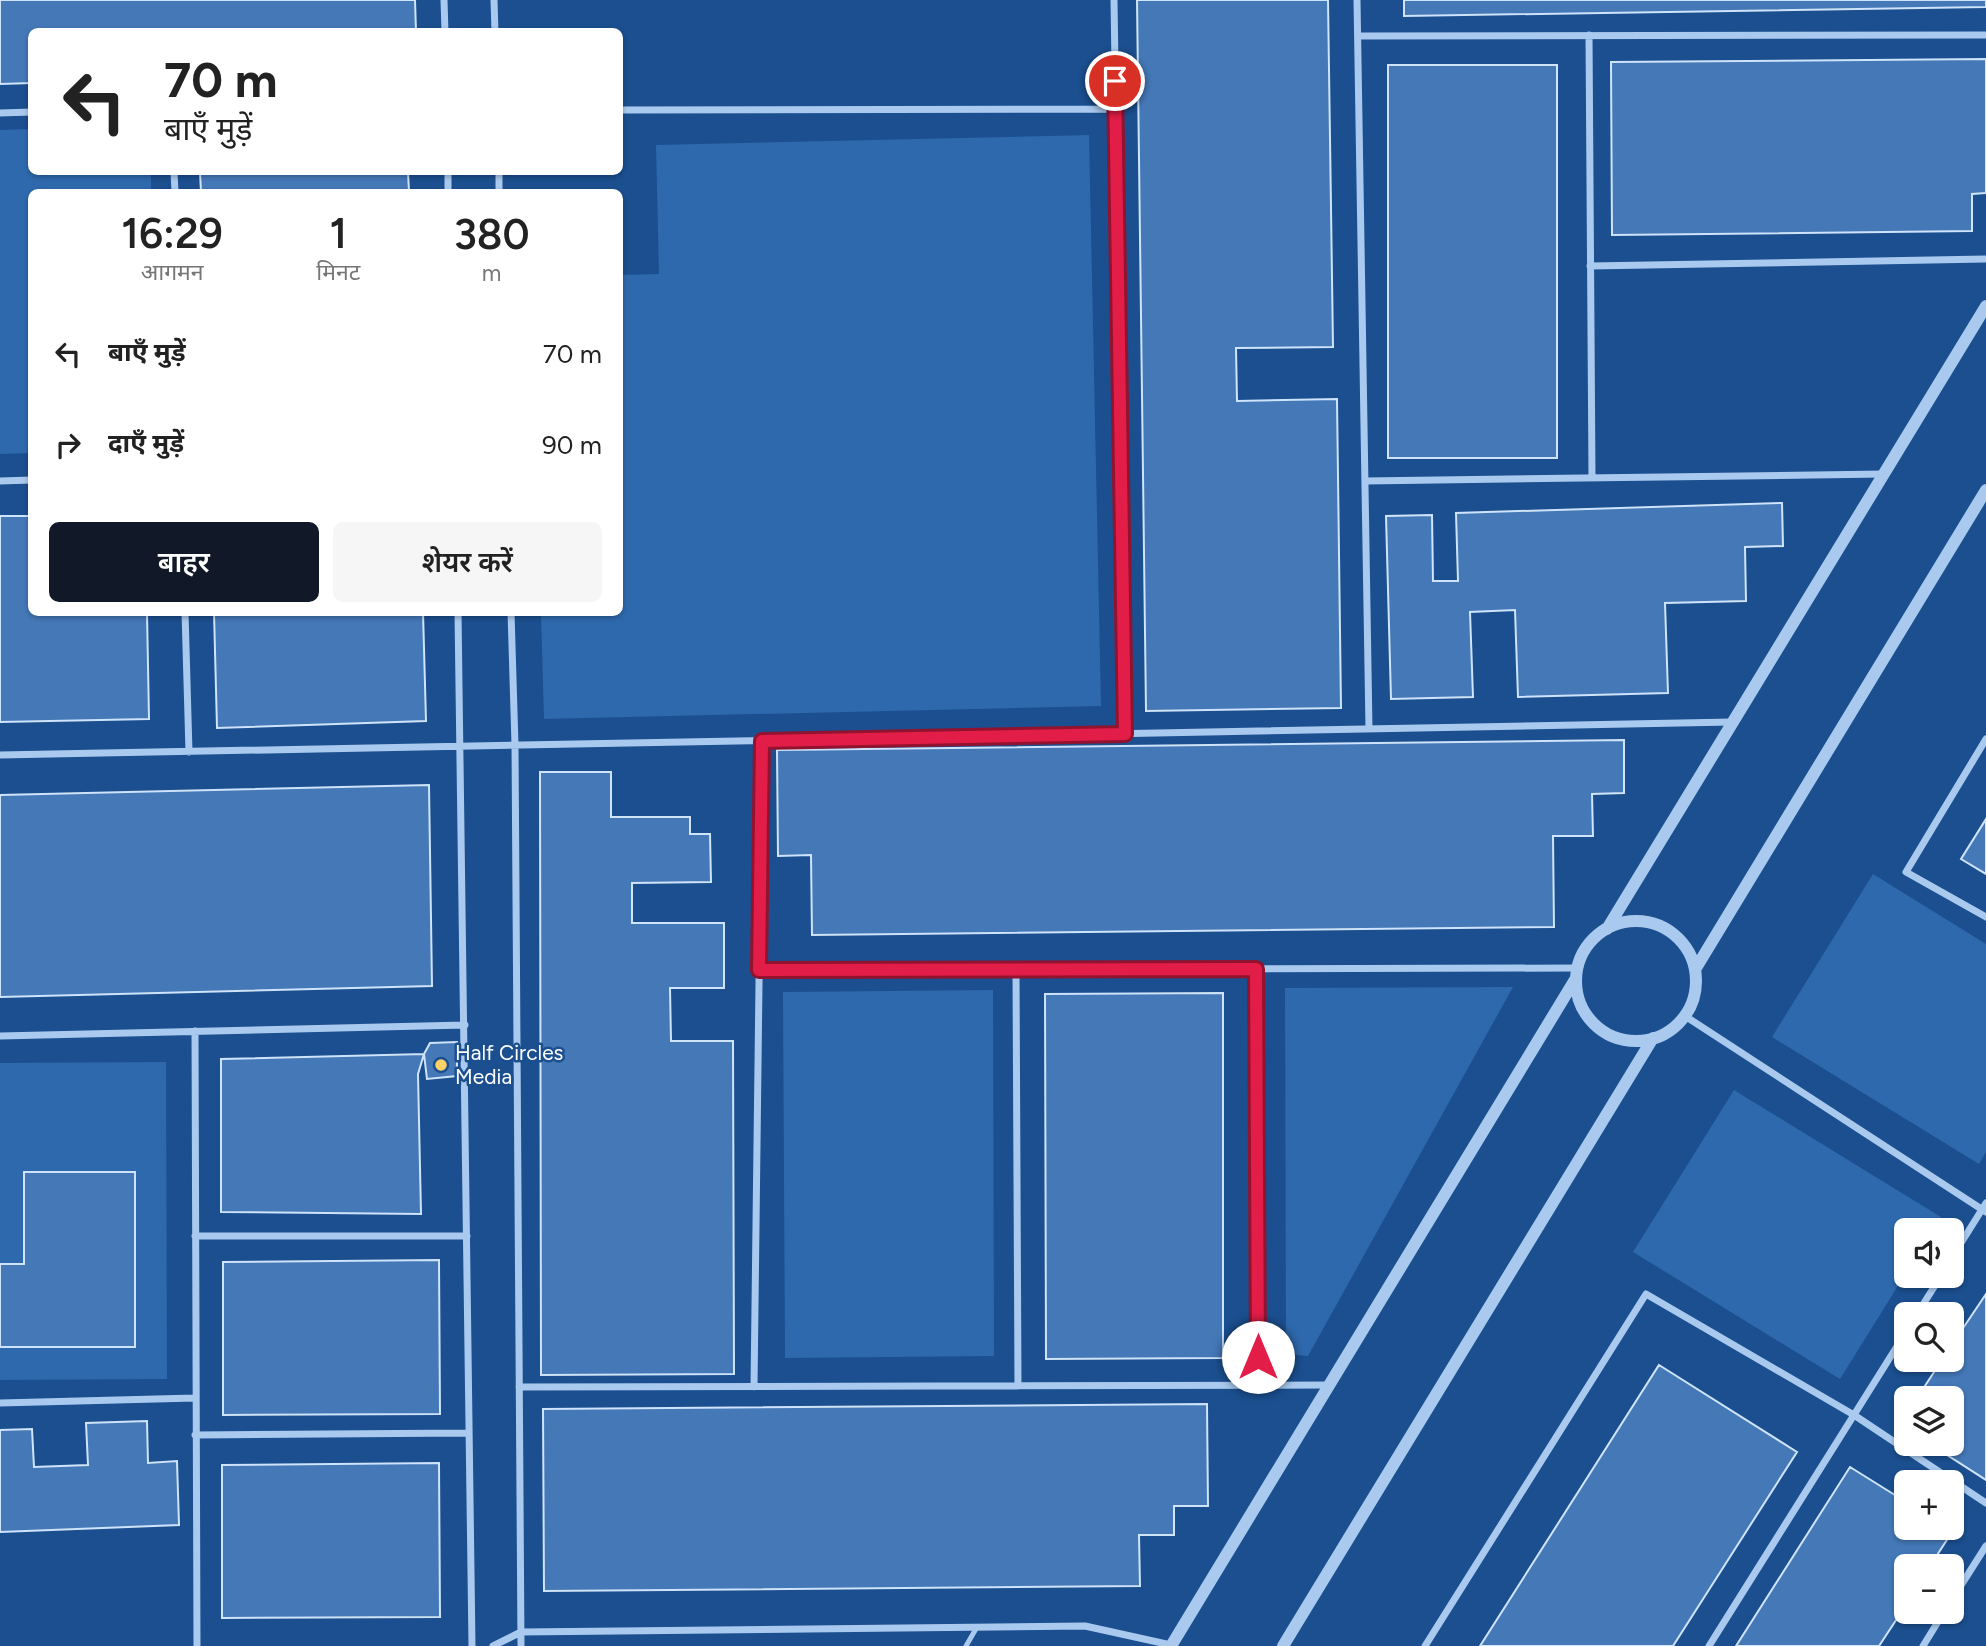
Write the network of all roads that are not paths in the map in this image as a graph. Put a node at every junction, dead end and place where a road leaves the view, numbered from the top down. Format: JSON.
{"nodes":[{"id":1,"x":444,"y":0,"type":"edge"},
{"id":2,"x":494,"y":0,"type":"edge"},
{"id":3,"x":1114,"y":0,"type":"edge"},
{"id":4,"x":1357,"y":0,"type":"edge"},
{"id":5,"x":445,"y":28,"type":"edge"},
{"id":6,"x":495,"y":28,"type":"edge"},
{"id":7,"x":1986,"y":34,"type":"edge"},
{"id":8,"x":1589,"y":35,"type":"junction"},
{"id":9,"x":1358,"y":36,"type":"junction"},
{"id":10,"x":1116,"y":108,"type":"junction"},
{"id":11,"x":623,"y":110,"type":"edge"},
{"id":12,"x":28,"y":112,"type":"edge"},
{"id":13,"x":0,"y":113,"type":"edge"},
{"id":14,"x":1986,"y":259,"type":"edge"},
{"id":15,"x":1590,"y":266,"type":"junction"},
{"id":16,"x":1986,"y":306,"type":"edge"},
{"id":17,"x":1884,"y":474,"type":"junction"},
{"id":18,"x":1592,"y":478,"type":"junction"},
{"id":19,"x":28,"y":480,"type":"edge"},
{"id":20,"x":0,"y":481,"type":"edge"},
{"id":21,"x":1365,"y":481,"type":"junction"},
{"id":22,"x":1986,"y":490,"type":"edge"},
{"id":23,"x":186,"y":616,"type":"edge"},
{"id":24,"x":458,"y":616,"type":"edge"},
{"id":25,"x":511,"y":616,"type":"edge"},
{"id":26,"x":1733,"y":722,"type":"junction"},
{"id":27,"x":1369,"y":729,"type":"junction"},
{"id":28,"x":1125,"y":734,"type":"junction"},
{"id":29,"x":1986,"y":739,"type":"edge"},
{"id":30,"x":762,"y":741,"type":"junction"},
{"id":31,"x":515,"y":745,"type":"junction"},
{"id":32,"x":461,"y":746,"type":"junction"},
{"id":33,"x":189,"y":752,"type":"junction"},
{"id":34,"x":0,"y":755,"type":"edge"},
{"id":35,"x":1986,"y":917,"type":"edge"},
{"id":36,"x":1607,"y":929,"type":"junction"},
{"id":37,"x":1696,"y":968,"type":"junction"},
{"id":38,"x":1256,"y":969,"type":"junction"},
{"id":39,"x":759,"y":970,"type":"junction"},
{"id":40,"x":1016,"y":970,"type":"junction"},
{"id":41,"x":1577,"y":973,"type":"junction"},
{"id":42,"x":1685,"y":1016,"type":"junction"},
{"id":43,"x":465,"y":1026,"type":"junction"},
{"id":44,"x":195,"y":1031,"type":"junction"},
{"id":45,"x":0,"y":1036,"type":"edge"},
{"id":46,"x":1653,"y":1038,"type":"junction"},
{"id":47,"x":1985,"y":1208,"type":"edge"},
{"id":48,"x":467,"y":1236,"type":"junction"},
{"id":49,"x":195,"y":1237,"type":"junction"},
{"id":50,"x":1964,"y":1240,"type":"edge"},
{"id":51,"x":1894,"y":1351,"type":"edge"},
{"id":52,"x":1259,"y":1385,"type":"junction"},
{"id":53,"x":1329,"y":1385,"type":"junction"},
{"id":54,"x":1017,"y":1386,"type":"junction"},
{"id":55,"x":519,"y":1387,"type":"junction"},
{"id":56,"x":754,"y":1387,"type":"junction"},
{"id":57,"x":195,"y":1398,"type":"junction"},
{"id":58,"x":0,"y":1403,"type":"edge"},
{"id":59,"x":1854,"y":1415,"type":"junction"},
{"id":60,"x":469,"y":1433,"type":"junction"},
{"id":61,"x":195,"y":1435,"type":"junction"},
{"id":62,"x":1986,"y":1503,"type":"edge"},
{"id":63,"x":1986,"y":1546,"type":"edge"},
{"id":64,"x":1964,"y":1581,"type":"edge"},
{"id":65,"x":1937,"y":1624,"type":"edge"},
{"id":66,"x":977,"y":1627,"type":"junction"},
{"id":67,"x":521,"y":1632,"type":"junction"},
{"id":68,"x":1171,"y":1645,"type":"edge"},
{"id":69,"x":197,"y":1646,"type":"edge"},
{"id":70,"x":472,"y":1646,"type":"edge"},
{"id":71,"x":493,"y":1646,"type":"edge"},
{"id":72,"x":521,"y":1646,"type":"edge"},
{"id":73,"x":966,"y":1646,"type":"edge"},
{"id":74,"x":1283,"y":1646,"type":"edge"},
{"id":75,"x":1425,"y":1646,"type":"edge"},
{"id":76,"x":1709,"y":1646,"type":"edge"},
{"id":77,"x":1923,"y":1646,"type":"edge"}],
"edges":[{"from":1,"to":5,"type":"street"},
{"from":2,"to":6,"type":"street"},
{"from":3,"to":10,"type":"street"},
{"from":4,"to":9,"type":"street"},
{"from":7,"to":8,"type":"street"},
{"from":8,"to":9,"type":"street"},
{"from":8,"to":15,"type":"street"},
{"from":9,"to":21,"type":"street"},
{"from":10,"to":11,"type":"street"},
{"from":10,"to":28,"type":"street"},
{"from":12,"to":13,"type":"street"},
{"from":14,"to":15,"type":"street"},
{"from":15,"to":18,"type":"street"},
{"from":16,"to":17,"type":"street"},
{"from":17,"to":18,"type":"street"},
{"from":17,"to":26,"type":"street"},
{"from":18,"to":21,"type":"street"},
{"from":19,"to":20,"type":"street"},
{"from":21,"to":27,"type":"street"},
{"from":22,"to":37,"type":"street"},
{"from":23,"to":33,"type":"street"},
{"from":24,"to":32,"type":"street"},
{"from":25,"to":31,"type":"street"},
{"from":26,"to":27,"type":"street"},
{"from":26,"to":36,"type":"street"},
{"from":27,"to":28,"type":"street"},
{"from":28,"to":30,"type":"street"},
{"from":29,"to":35,"type":"street"},
{"from":30,"to":31,"type":"street"},
{"from":30,"to":39,"type":"street"},
{"from":31,"to":32,"type":"street"},
{"from":31,"to":55,"type":"street"},
{"from":32,"to":33,"type":"street"},
{"from":32,"to":43,"type":"street"},
{"from":33,"to":34,"type":"street"},
{"from":36,"to":37,"type":"street"},
{"from":36,"to":41,"type":"street"},
{"from":37,"to":42,"type":"street"},
{"from":38,"to":40,"type":"street"},
{"from":38,"to":41,"type":"street"},
{"from":38,"to":52,"type":"street"},
{"from":39,"to":40,"type":"street"},
{"from":39,"to":56,"type":"street"},
{"from":40,"to":54,"type":"street"},
{"from":41,"to":46,"type":"street"},
{"from":41,"to":53,"type":"street"},
{"from":42,"to":46,"type":"street"},
{"from":42,"to":47,"type":"street"},
{"from":43,"to":44,"type":"street"},
{"from":43,"to":48,"type":"street"},
{"from":44,"to":45,"type":"street"},
{"from":44,"to":49,"type":"street"},
{"from":46,"to":74,"type":"street"},
{"from":47,"to":50,"type":"street"},
{"from":48,"to":49,"type":"street"},
{"from":48,"to":60,"type":"street"},
{"from":49,"to":57,"type":"street"},
{"from":51,"to":59,"type":"street"},
{"from":52,"to":53,"type":"street"},
{"from":52,"to":54,"type":"street"},
{"from":53,"to":68,"type":"street"},
{"from":54,"to":56,"type":"street"},
{"from":55,"to":56,"type":"street"},
{"from":55,"to":67,"type":"street"},
{"from":57,"to":58,"type":"street"},
{"from":57,"to":61,"type":"street"},
{"from":59,"to":62,"type":"street"},
{"from":59,"to":75,"type":"street"},
{"from":59,"to":76,"type":"street"},
{"from":60,"to":61,"type":"street"},
{"from":60,"to":70,"type":"street"},
{"from":61,"to":69,"type":"street"},
{"from":63,"to":64,"type":"street"},
{"from":65,"to":77,"type":"street"},
{"from":66,"to":67,"type":"street"},
{"from":66,"to":68,"type":"street"},
{"from":66,"to":73,"type":"lane"},
{"from":67,"to":71,"type":"street"},
{"from":67,"to":72,"type":"street"}]}
